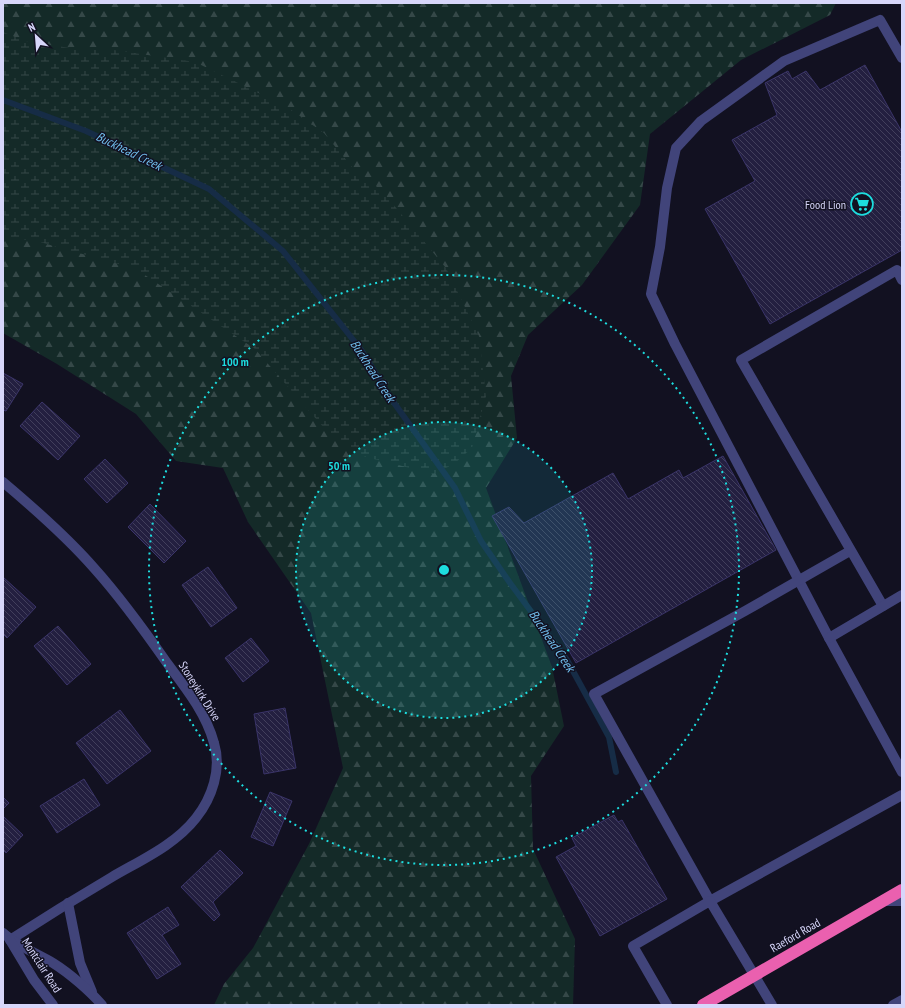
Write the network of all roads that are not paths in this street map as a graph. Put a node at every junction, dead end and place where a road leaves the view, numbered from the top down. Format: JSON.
{"nodes":[{"id":1,"x":902,"y":58,"type":"edge"},
{"id":2,"x":902,"y":280,"type":"edge"},
{"id":3,"x":3,"y":482,"type":"edge"},
{"id":4,"x":850,"y":551,"type":"junction"},
{"id":5,"x":799,"y":580,"type":"junction"},
{"id":6,"x":902,"y":595,"type":"edge"},
{"id":7,"x":883,"y":606,"type":"junction"},
{"id":8,"x":829,"y":638,"type":"junction"},
{"id":9,"x":902,"y":772,"type":"edge"},
{"id":10,"x":902,"y":795,"type":"edge"},
{"id":11,"x":902,"y":890,"type":"edge"},
{"id":12,"x":710,"y":901,"type":"junction"},
{"id":13,"x":883,"y":901,"type":"junction"},
{"id":14,"x":902,"y":901,"type":"edge"},
{"id":15,"x":68,"y":903,"type":"junction"},
{"id":16,"x":7,"y":936,"type":"edge"},
{"id":17,"x":754,"y":975,"type":"junction"},
{"id":18,"x":93,"y":994,"type":"junction"},
{"id":19,"x":902,"y":1000,"type":"edge"},
{"id":20,"x":53,"y":1005,"type":"edge"},
{"id":21,"x":102,"y":1005,"type":"edge"},
{"id":22,"x":667,"y":1005,"type":"edge"},
{"id":23,"x":703,"y":1005,"type":"edge"},
{"id":24,"x":772,"y":1005,"type":"edge"},
{"id":25,"x":893,"y":1005,"type":"edge"}],
"edges":[{"from":1,"to":5,"type":"street"},
{"from":2,"to":4,"type":"street"},
{"from":3,"to":15,"type":"street","name":"Stoneykirk Drive"},
{"from":4,"to":5,"type":"street"},
{"from":4,"to":7,"type":"street"},
{"from":5,"to":8,"type":"street"},
{"from":5,"to":12,"type":"street"},
{"from":6,"to":7,"type":"street"},
{"from":7,"to":8,"type":"street"},
{"from":8,"to":9,"type":"street"},
{"from":10,"to":12,"type":"street"},
{"from":11,"to":13,"type":"highway","name":"Raeford Road"},
{"from":12,"to":17,"type":"street"},
{"from":12,"to":22,"type":"street"},
{"from":13,"to":14,"type":"street"},
{"from":13,"to":17,"type":"highway","name":"Raeford Road"},
{"from":15,"to":16,"type":"street","name":"Stoneykirk Drive"},
{"from":15,"to":18,"type":"street"},
{"from":16,"to":18,"type":"street","name":"Montclair Road"},
{"from":16,"to":20,"type":"street","name":"Montclair Road"},
{"from":17,"to":23,"type":"highway","name":"Raeford Road"},
{"from":17,"to":24,"type":"street"},
{"from":18,"to":21,"type":"street","name":"Montclair Road"},
{"from":19,"to":25,"type":"street"}]}
